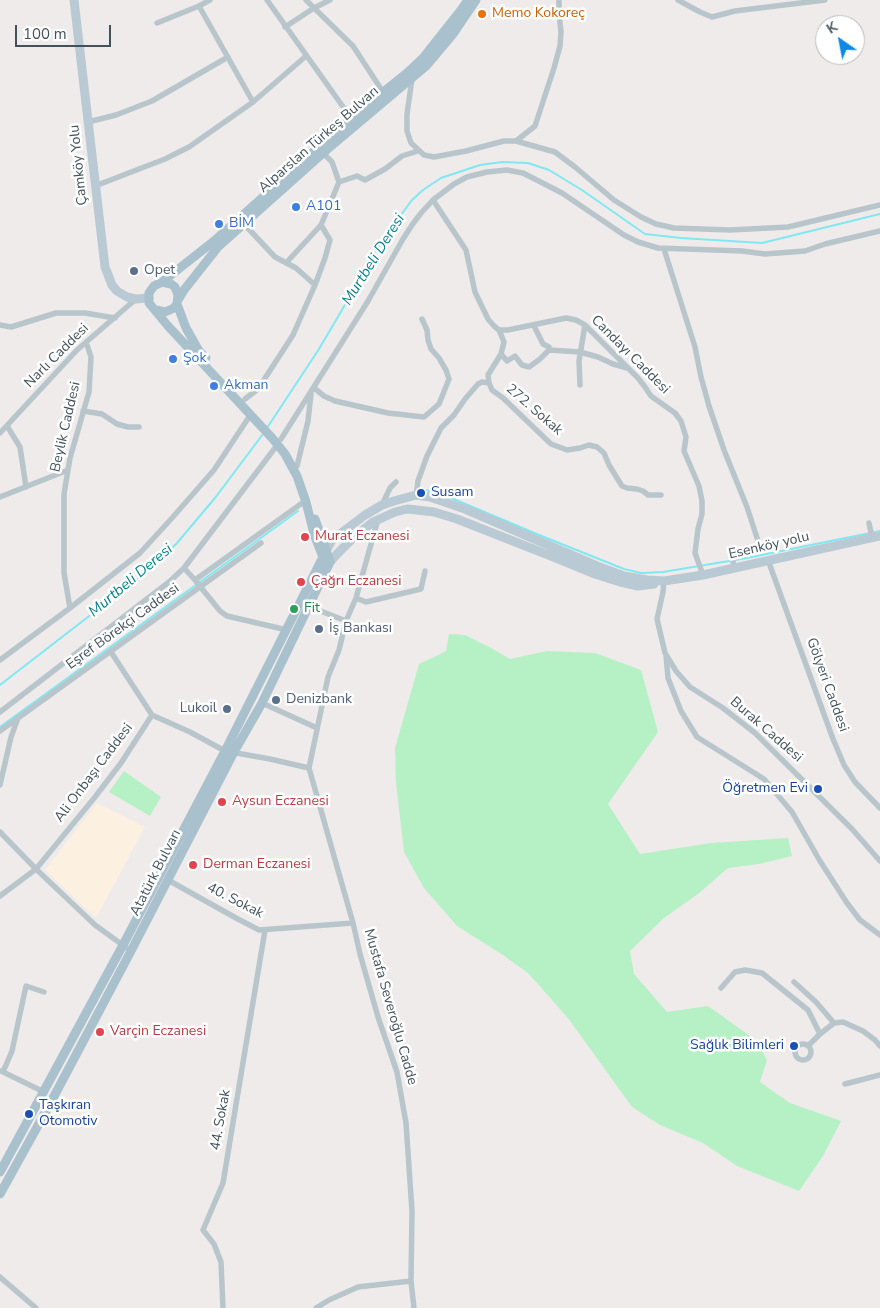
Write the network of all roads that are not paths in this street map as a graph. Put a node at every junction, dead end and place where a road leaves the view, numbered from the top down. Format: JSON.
{"nodes":[{"id":1,"x":74,"y":0,"type":"edge"},
{"id":2,"x":210,"y":0,"type":"edge"},
{"id":3,"x":266,"y":0,"type":"edge"},
{"id":4,"x":306,"y":0,"type":"edge"},
{"id":5,"x":330,"y":0,"type":"edge"},
{"id":6,"x":468,"y":0,"type":"edge"},
{"id":7,"x":476,"y":0,"type":"edge"},
{"id":8,"x":559,"y":0,"type":"edge"},
{"id":9,"x":678,"y":0,"type":"edge"},
{"id":10,"x":825,"y":0,"type":"edge"},
{"id":11,"x":199,"y":6,"type":"junction"},
{"id":12,"x":314,"y":8,"type":"junction"},
{"id":13,"x":157,"y":23,"type":"dead end"},
{"id":14,"x":285,"y":27,"type":"junction"},
{"id":15,"x":306,"y":56,"type":"junction"},
{"id":16,"x":228,"y":58,"type":"junction"},
{"id":17,"x":412,"y":79,"type":"junction"},
{"id":18,"x":383,"y":92,"type":"junction"},
{"id":19,"x":253,"y":102,"type":"junction"},
{"id":20,"x":350,"y":118,"type":"junction"},
{"id":21,"x":88,"y":122,"type":"junction"},
{"id":22,"x":516,"y":141,"type":"junction"},
{"id":23,"x":418,"y":151,"type":"junction"},
{"id":24,"x":323,"y":153,"type":"junction"},
{"id":25,"x":339,"y":182,"type":"junction"},
{"id":26,"x":95,"y":186,"type":"junction"},
{"id":27,"x":433,"y":200,"type":"junction"},
{"id":28,"x":880,"y":204,"type":"edge"},
{"id":29,"x":244,"y":224,"type":"junction"},
{"id":30,"x":321,"y":225,"type":"junction"},
{"id":31,"x":880,"y":231,"type":"edge"},
{"id":32,"x":664,"y":249,"type":"junction"},
{"id":33,"x":286,"y":263,"type":"junction"},
{"id":34,"x":162,"y":282,"type":"junction"},
{"id":35,"x":315,"y":285,"type":"junction"},
{"id":36,"x":148,"y":298,"type":"junction"},
{"id":37,"x":136,"y":299,"type":"junction"},
{"id":38,"x":177,"y":302,"type":"junction"},
{"id":39,"x":156,"y":310,"type":"junction"},
{"id":40,"x":115,"y":318,"type":"junction"},
{"id":41,"x":422,"y":319,"type":"dead end"},
{"id":42,"x":0,"y":325,"type":"edge"},
{"id":43,"x":585,"y":325,"type":"junction"},
{"id":44,"x":534,"y":326,"type":"junction"},
{"id":45,"x":499,"y":330,"type":"junction"},
{"id":46,"x":85,"y":344,"type":"junction"},
{"id":47,"x":549,"y":350,"type":"junction"},
{"id":48,"x":580,"y":352,"type":"junction"},
{"id":49,"x":501,"y":354,"type":"junction"},
{"id":50,"x":627,"y":368,"type":"junction"},
{"id":51,"x":489,"y":382,"type":"junction"},
{"id":52,"x":580,"y":386,"type":"dead end"},
{"id":53,"x":314,"y":388,"type":"junction"},
{"id":54,"x":245,"y":400,"type":"junction"},
{"id":55,"x":83,"y":411,"type":"junction"},
{"id":56,"x":253,"y":412,"type":"junction"},
{"id":57,"x":7,"y":426,"type":"junction"},
{"id":58,"x":139,"y":427,"type":"dead end"},
{"id":59,"x":0,"y":433,"type":"edge"},
{"id":60,"x":277,"y":439,"type":"junction"},
{"id":61,"x":297,"y":466,"type":"junction"},
{"id":62,"x":68,"y":470,"type":"junction"},
{"id":63,"x":396,"y":482,"type":"dead end"},
{"id":64,"x":26,"y":487,"type":"junction"},
{"id":65,"x":660,"y":495,"type":"dead end"},
{"id":66,"x":416,"y":496,"type":"junction"},
{"id":67,"x":0,"y":497,"type":"edge"},
{"id":68,"x":305,"y":501,"type":"junction"},
{"id":69,"x":382,"y":505,"type":"junction"},
{"id":70,"x":378,"y":519,"type":"junction"},
{"id":71,"x":873,"y":532,"type":"edge"},
{"id":72,"x":261,"y":543,"type":"dead end"},
{"id":73,"x":760,"y":544,"type":"dead end"},
{"id":74,"x":337,"y":554,"type":"joint"},
{"id":75,"x":326,"y":557,"type":"junction"},
{"id":76,"x":768,"y":560,"type":"junction"},
{"id":77,"x":184,"y":568,"type":"junction"},
{"id":78,"x":701,"y":569,"type":"junction"},
{"id":79,"x":425,"y":571,"type":"dead end"},
{"id":80,"x":664,"y":581,"type":"junction"},
{"id":81,"x":198,"y":584,"type":"junction"},
{"id":82,"x":356,"y":598,"type":"junction"},
{"id":83,"x":308,"y":606,"type":"junction"},
{"id":84,"x":70,"y":608,"type":"junction"},
{"id":85,"x":346,"y":621,"type":"junction"},
{"id":86,"x":287,"y":630,"type":"junction"},
{"id":87,"x":111,"y":652,"type":"junction"},
{"id":88,"x":665,"y":653,"type":"junction"},
{"id":89,"x":0,"y":660,"type":"edge"},
{"id":90,"x":262,"y":703,"type":"junction"},
{"id":91,"x":0,"y":712,"type":"edge"},
{"id":92,"x":152,"y":715,"type":"junction"},
{"id":93,"x":18,"y":718,"type":"junction"},
{"id":94,"x":317,"y":728,"type":"junction"},
{"id":95,"x":0,"y":731,"type":"edge"},
{"id":96,"x":230,"y":752,"type":"junction"},
{"id":97,"x":309,"y":768,"type":"junction"},
{"id":98,"x":0,"y":785,"type":"edge"},
{"id":99,"x":880,"y":808,"type":"edge"},
{"id":100,"x":0,"y":832,"type":"edge"},
{"id":101,"x":880,"y":861,"type":"edge"},
{"id":102,"x":36,"y":869,"type":"junction"},
{"id":103,"x":168,"y":880,"type":"junction"},
{"id":104,"x":0,"y":896,"type":"edge"},
{"id":105,"x":353,"y":923,"type":"junction"},
{"id":106,"x":265,"y":930,"type":"junction"},
{"id":107,"x":880,"y":935,"type":"edge"},
{"id":108,"x":123,"y":944,"type":"junction"},
{"id":109,"x":131,"y":951,"type":"junction"},
{"id":110,"x":794,"y":982,"type":"dead end"},
{"id":111,"x":721,"y":988,"type":"dead end"},
{"id":112,"x":44,"y":992,"type":"dead end"},
{"id":113,"x":834,"y":1023,"type":"junction"},
{"id":114,"x":820,"y":1034,"type":"junction"},
{"id":115,"x":808,"y":1046,"type":"dead end"},
{"id":116,"x":880,"y":1046,"type":"edge"},
{"id":117,"x":2,"y":1071,"type":"edge"},
{"id":118,"x":880,"y":1075,"type":"edge"},
{"id":119,"x":845,"y":1084,"type":"dead end"},
{"id":120,"x":44,"y":1092,"type":"junction"},
{"id":121,"x":0,"y":1172,"type":"edge"},
{"id":122,"x":0,"y":1194,"type":"edge"},
{"id":123,"x":0,"y":1277,"type":"edge"},
{"id":124,"x":411,"y":1281,"type":"junction"},
{"id":125,"x":36,"y":1308,"type":"edge"},
{"id":126,"x":223,"y":1308,"type":"edge"},
{"id":127,"x":316,"y":1308,"type":"edge"},
{"id":128,"x":414,"y":1308,"type":"edge"}],
"edges":[{"from":1,"to":21,"type":"street","name":"Çamköy Yolu"},
{"from":2,"to":11,"type":"street"},
{"from":3,"to":14,"type":"street"},
{"from":4,"to":12,"type":"street"},
{"from":5,"to":12,"type":"street"},
{"from":6,"to":18,"type":"main road","name":"Alparslan Türkeş Bulvarı"},
{"from":7,"to":17,"type":"main road","name":"Alparslan Türkeş Bulvarı"},
{"from":8,"to":22,"type":"street"},
{"from":9,"to":10,"type":"street"},
{"from":11,"to":13,"type":"street"},
{"from":11,"to":16,"type":"street"},
{"from":12,"to":14,"type":"street"},
{"from":12,"to":18,"type":"street"},
{"from":14,"to":15,"type":"street"},
{"from":15,"to":19,"type":"street"},
{"from":15,"to":20,"type":"street"},
{"from":16,"to":19,"type":"street"},
{"from":16,"to":21,"type":"street"},
{"from":17,"to":23,"type":"street"},
{"from":17,"to":24,"type":"main road","name":"Alparslan Türkeş Bulvarı"},
{"from":18,"to":20,"type":"main road","name":"Alparslan Türkeş Bulvarı"},
{"from":19,"to":26,"type":"street"},
{"from":20,"to":34,"type":"main road","name":"Alparslan Türkeş Bulvarı"},
{"from":21,"to":26,"type":"street","name":"Çamköy Yolu"},
{"from":22,"to":23,"type":"street"},
{"from":22,"to":28,"type":"street"},
{"from":23,"to":25,"type":"street"},
{"from":24,"to":25,"type":"street"},
{"from":24,"to":29,"type":"main road","name":"Alparslan Türkeş Bulvarı"},
{"from":25,"to":30,"type":"street"},
{"from":26,"to":37,"type":"street","name":"Çamköy Yolu"},
{"from":27,"to":32,"type":"street"},
{"from":27,"to":45,"type":"street"},
{"from":27,"to":53,"type":"street"},
{"from":29,"to":33,"type":"street"},
{"from":29,"to":38,"type":"main road","name":"Alparslan Türkeş Bulvarı"},
{"from":30,"to":33,"type":"street"},
{"from":30,"to":35,"type":"street"},
{"from":31,"to":32,"type":"street"},
{"from":32,"to":73,"type":"street"},
{"from":33,"to":35,"type":"street"},
{"from":34,"to":36,"type":"main road"},
{"from":34,"to":38,"type":"main road"},
{"from":35,"to":54,"type":"street"},
{"from":36,"to":37,"type":"street"},
{"from":36,"to":39,"type":"main road"},
{"from":37,"to":40,"type":"street","name":"Narlı Caddesi"},
{"from":38,"to":39,"type":"main road"},
{"from":38,"to":54,"type":"main road"},
{"from":39,"to":56,"type":"main road"},
{"from":40,"to":42,"type":"street"},
{"from":40,"to":46,"type":"street","name":"Narlı Caddesi"},
{"from":41,"to":53,"type":"street"},
{"from":43,"to":44,"type":"street","name":"Candayı Caddesi"},
{"from":43,"to":48,"type":"street"},
{"from":43,"to":50,"type":"street","name":"Candayı Caddesi"},
{"from":44,"to":45,"type":"street","name":"Candayı Caddesi"},
{"from":44,"to":47,"type":"street"},
{"from":45,"to":49,"type":"street"},
{"from":46,"to":55,"type":"street","name":"Beylik Caddesi"},
{"from":46,"to":57,"type":"street","name":"Narlı Caddesi"},
{"from":47,"to":48,"type":"street"},
{"from":47,"to":49,"type":"street"},
{"from":48,"to":50,"type":"street"},
{"from":48,"to":52,"type":"street"},
{"from":49,"to":51,"type":"street","name":"272. Sokak"},
{"from":50,"to":78,"type":"street","name":"Candayı Caddesi"},
{"from":51,"to":65,"type":"street","name":"272. Sokak"},
{"from":51,"to":66,"type":"street"},
{"from":53,"to":60,"type":"street"},
{"from":53,"to":61,"type":"street"},
{"from":54,"to":56,"type":"main road"},
{"from":55,"to":58,"type":"street"},
{"from":55,"to":62,"type":"street","name":"Beylik Caddesi"},
{"from":56,"to":60,"type":"main road"},
{"from":56,"to":84,"type":"street"},
{"from":57,"to":59,"type":"street","name":"Narlı Caddesi"},
{"from":57,"to":64,"type":"street"},
{"from":60,"to":61,"type":"main road"},
{"from":60,"to":68,"type":"main road"},
{"from":60,"to":77,"type":"street"},
{"from":61,"to":75,"type":"main road"},
{"from":62,"to":64,"type":"street"},
{"from":62,"to":84,"type":"street","name":"Beylik Caddesi"},
{"from":63,"to":69,"type":"street"},
{"from":64,"to":67,"type":"street"},
{"from":66,"to":69,"type":"street"},
{"from":66,"to":80,"type":"street"},
{"from":68,"to":75,"type":"main road"},
{"from":68,"to":81,"type":"street","name":"Eşref Börekçi Caddesi"},
{"from":69,"to":75,"type":"street"},
{"from":70,"to":74,"type":"street"},
{"from":70,"to":80,"type":"street"},
{"from":70,"to":82,"type":"street"},
{"from":71,"to":76,"type":"street","name":"Esenköy yolu"},
{"from":72,"to":81,"type":"street","name":"Eşref Börekçi Caddesi"},
{"from":74,"to":75,"type":"main road"},
{"from":75,"to":83,"type":"main road","name":"Atatürk Bulvarı"},
{"from":75,"to":86,"type":"main road","name":"Atatürk Bulvarı"},
{"from":76,"to":78,"type":"street","name":"Esenköy yolu"},
{"from":76,"to":99,"type":"street","name":"Gölyeri Caddesi"},
{"from":77,"to":81,"type":"street"},
{"from":77,"to":91,"type":"street"},
{"from":78,"to":80,"type":"street","name":"Esenköy yolu"},
{"from":79,"to":82,"type":"street"},
{"from":80,"to":88,"type":"street","name":"Burak Caddesi"},
{"from":81,"to":86,"type":"street"},
{"from":81,"to":87,"type":"street","name":"Eşref Börekçi Caddesi"},
{"from":82,"to":85,"type":"street"},
{"from":83,"to":85,"type":"street"},
{"from":83,"to":90,"type":"main road","name":"Atatürk Bulvarı"},
{"from":84,"to":89,"type":"street"},
{"from":85,"to":94,"type":"street"},
{"from":86,"to":96,"type":"main road","name":"Atatürk Bulvarı"},
{"from":87,"to":92,"type":"street"},
{"from":87,"to":93,"type":"street","name":"Eşref Börekçi Caddesi"},
{"from":88,"to":101,"type":"street","name":"Burak Caddesi"},
{"from":88,"to":107,"type":"street"},
{"from":90,"to":94,"type":"street"},
{"from":90,"to":96,"type":"main road","name":"Atatürk Bulvarı"},
{"from":92,"to":96,"type":"street"},
{"from":92,"to":102,"type":"street","name":"Ali Onbaşı Caddesi"},
{"from":93,"to":95,"type":"street","name":"Eşref Börekçi Caddesi"},
{"from":93,"to":98,"type":"street"},
{"from":94,"to":97,"type":"street"},
{"from":96,"to":97,"type":"street"},
{"from":96,"to":103,"type":"main road","name":"Atatürk Bulvarı"},
{"from":96,"to":108,"type":"main road","name":"Atatürk Bulvarı"},
{"from":97,"to":105,"type":"street","name":"Mustafa Severoğlu Cadde"},
{"from":100,"to":102,"type":"street"},
{"from":102,"to":104,"type":"street","name":"Ali Onbaşı Caddesi"},
{"from":102,"to":108,"type":"street"},
{"from":103,"to":106,"type":"street","name":"40. Sokak"},
{"from":103,"to":109,"type":"main road","name":"Atatürk Bulvarı"},
{"from":105,"to":106,"type":"street","name":"40. Sokak"},
{"from":105,"to":124,"type":"street","name":"Mustafa Severoğlu Cadde"},
{"from":106,"to":126,"type":"street","name":"44. Sokak"},
{"from":108,"to":109,"type":"street"},
{"from":108,"to":120,"type":"main road","name":"Atatürk Bulvarı"},
{"from":109,"to":122,"type":"main road","name":"Atatürk Bulvarı"},
{"from":110,"to":113,"type":"street"},
{"from":111,"to":114,"type":"street"},
{"from":112,"to":117,"type":"street"},
{"from":113,"to":114,"type":"street"},
{"from":113,"to":116,"type":"street"},
{"from":114,"to":115,"type":"street"},
{"from":117,"to":120,"type":"street"},
{"from":118,"to":119,"type":"street"},
{"from":120,"to":121,"type":"main road","name":"Atatürk Bulvarı"},
{"from":123,"to":125,"type":"street"},
{"from":124,"to":127,"type":"street"},
{"from":124,"to":128,"type":"street","name":"Mustafa Severoğlu Cadde"}]}
